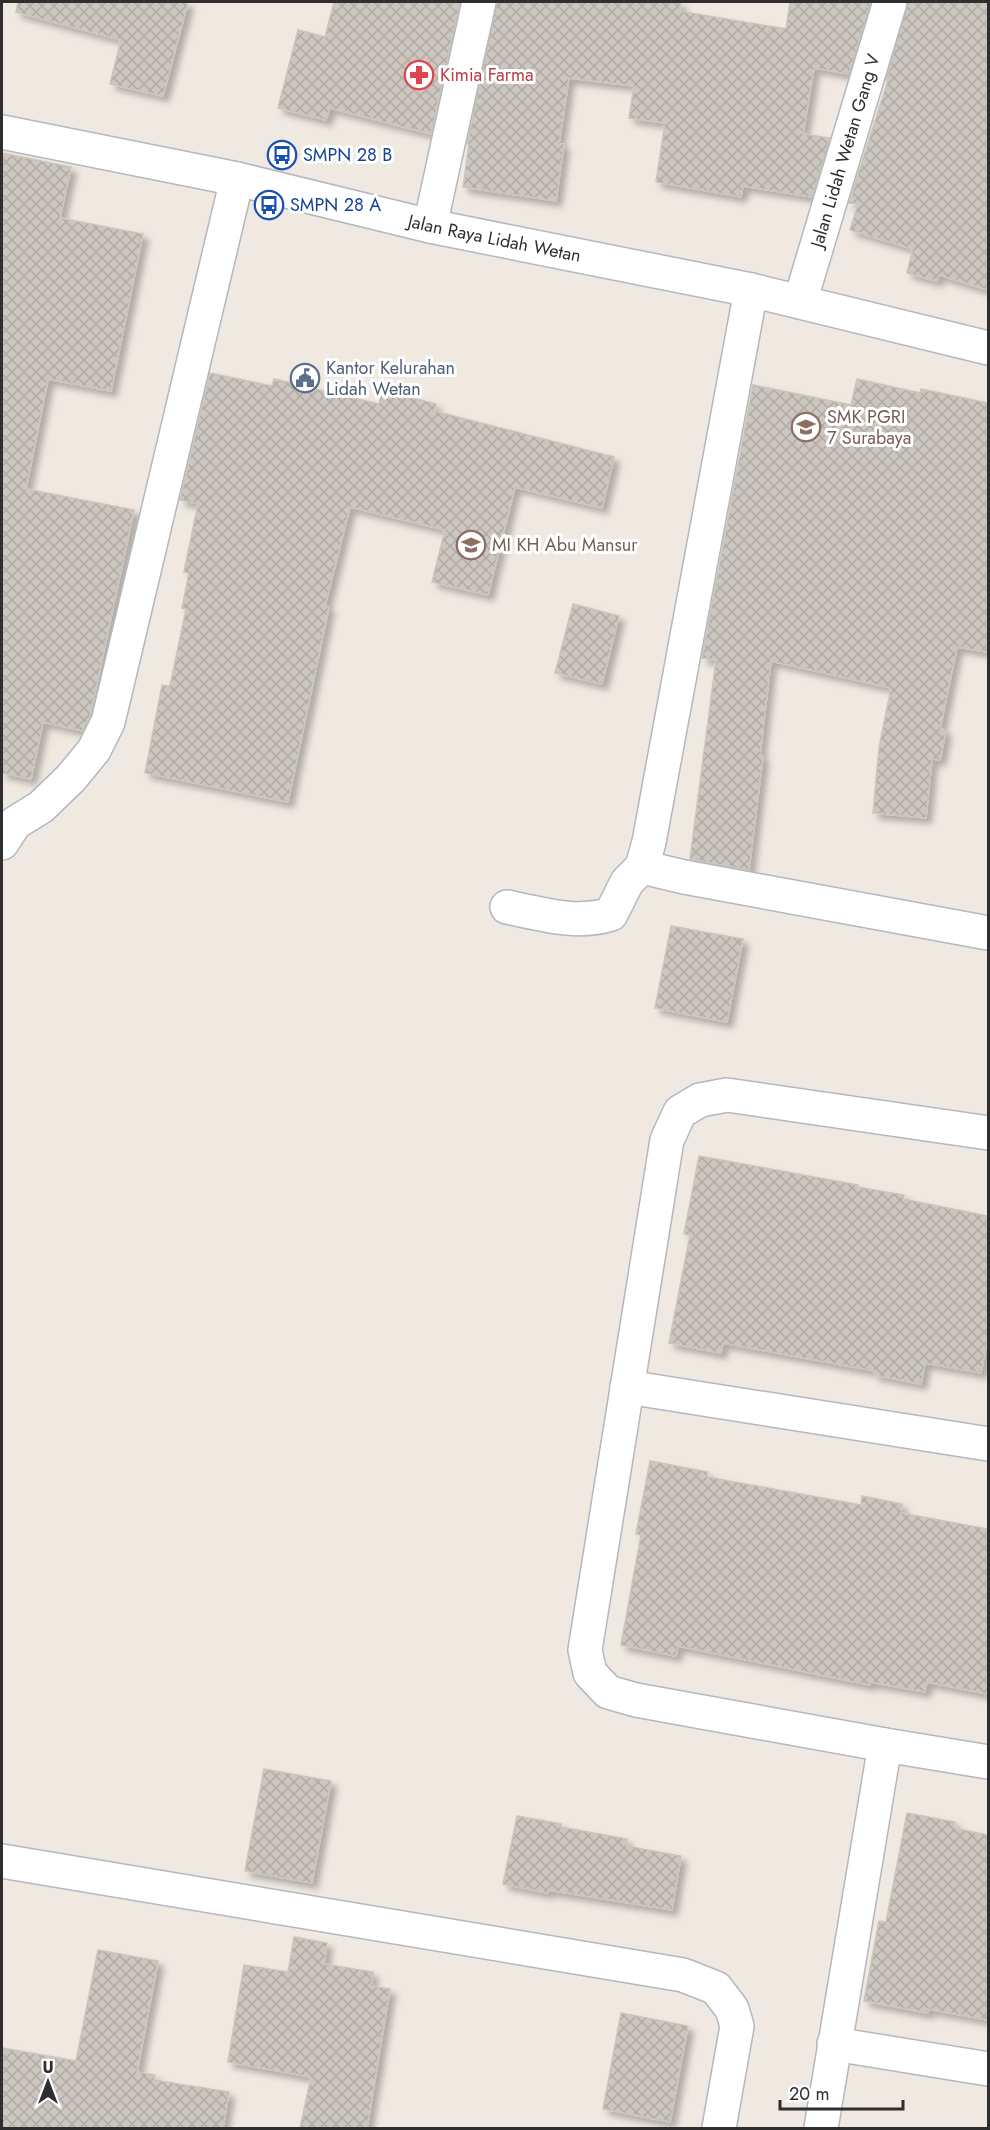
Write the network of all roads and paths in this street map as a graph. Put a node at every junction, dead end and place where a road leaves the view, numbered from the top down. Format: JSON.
{"nodes":[{"id":1,"x":479,"y":2,"type":"edge"},
{"id":2,"x":890,"y":2,"type":"edge"},
{"id":3,"x":2,"y":132,"type":"edge"},
{"id":4,"x":237,"y":179,"type":"junction"},
{"id":5,"x":430,"y":226,"type":"junction"},
{"id":6,"x":751,"y":290,"type":"junction"},
{"id":7,"x":800,"y":302,"type":"junction"},
{"id":8,"x":988,"y":348,"type":"edge"},
{"id":9,"x":2,"y":843,"type":"edge"},
{"id":10,"x":642,"y":867,"type":"junction"},
{"id":11,"x":507,"y":907,"type":"dead end"},
{"id":12,"x":988,"y":933,"type":"edge"},
{"id":13,"x":988,"y":1132,"type":"edge"},
{"id":14,"x":627,"y":1387,"type":"junction"},
{"id":15,"x":988,"y":1444,"type":"edge"},
{"id":16,"x":885,"y":1745,"type":"junction"},
{"id":17,"x":988,"y":1762,"type":"edge"},
{"id":18,"x":2,"y":1861,"type":"edge"},
{"id":19,"x":834,"y":2044,"type":"junction"},
{"id":20,"x":988,"y":2069,"type":"edge"},
{"id":21,"x":719,"y":2128,"type":"edge"},
{"id":22,"x":821,"y":2128,"type":"edge"}],
"edges":[{"from":1,"to":5,"type":"street"},
{"from":2,"to":7,"type":"street","name":"Jalan Lidah Wetan Gang V"},
{"from":3,"to":4,"type":"street","name":"Jalan Raya Lidah Wetan"},
{"from":4,"to":5,"type":"street","name":"Jalan Raya Lidah Wetan"},
{"from":4,"to":9,"type":"street"},
{"from":5,"to":6,"type":"street","name":"Jalan Raya Lidah Wetan"},
{"from":6,"to":7,"type":"street","name":"Jalan Raya Lidah Wetan"},
{"from":6,"to":10,"type":"street"},
{"from":7,"to":8,"type":"street","name":"Jalan Raya Lidah Wetan"},
{"from":10,"to":11,"type":"street"},
{"from":10,"to":12,"type":"street"},
{"from":13,"to":14,"type":"street"},
{"from":14,"to":15,"type":"street"},
{"from":14,"to":16,"type":"street"},
{"from":16,"to":17,"type":"street"},
{"from":16,"to":19,"type":"street"},
{"from":18,"to":21,"type":"street"},
{"from":19,"to":20,"type":"street"},
{"from":19,"to":22,"type":"street"}]}
